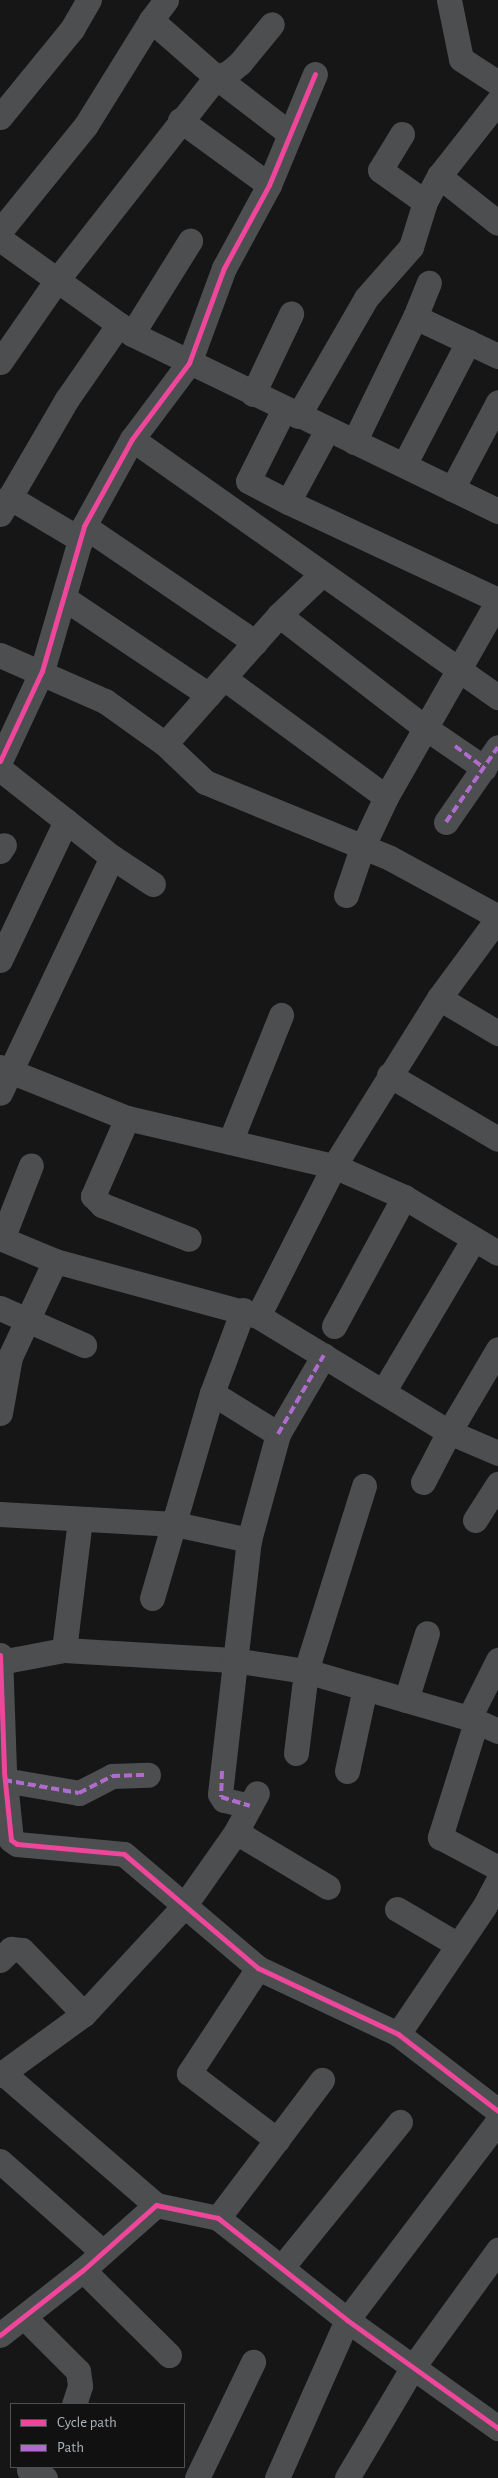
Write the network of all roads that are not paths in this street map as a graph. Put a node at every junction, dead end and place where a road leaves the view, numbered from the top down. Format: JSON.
{"nodes":[{"id":1,"x":90,"y":0,"type":"edge"},
{"id":2,"x":166,"y":0,"type":"edge"},
{"id":3,"x":449,"y":0,"type":"edge"},
{"id":4,"x":150,"y":20,"type":"junction"},
{"id":5,"x":272,"y":24,"type":"dead end"},
{"id":6,"x":315,"y":74,"type":"dead end"},
{"id":7,"x":216,"y":77,"type":"junction"},
{"id":8,"x":498,"y":83,"type":"edge"},
{"id":9,"x":498,"y":100,"type":"edge"},
{"id":10,"x":0,"y":118,"type":"edge"},
{"id":11,"x":180,"y":120,"type":"junction"},
{"id":12,"x":289,"y":133,"type":"junction"},
{"id":13,"x":402,"y":134,"type":"dead end"},
{"id":14,"x":439,"y":176,"type":"junction"},
{"id":15,"x":269,"y":185,"type":"junction"},
{"id":16,"x":425,"y":202,"type":"junction"},
{"id":17,"x":495,"y":215,"type":"edge"},
{"id":18,"x":0,"y":231,"type":"edge"},
{"id":19,"x":0,"y":239,"type":"edge"},
{"id":20,"x":190,"y":241,"type":"dead end"},
{"id":21,"x":57,"y":280,"type":"junction"},
{"id":22,"x":429,"y":283,"type":"dead end"},
{"id":23,"x":291,"y":314,"type":"dead end"},
{"id":24,"x":415,"y":317,"type":"junction"},
{"id":25,"x":126,"y":329,"type":"junction"},
{"id":26,"x":468,"y":342,"type":"junction"},
{"id":27,"x":498,"y":356,"type":"edge"},
{"id":28,"x":0,"y":362,"type":"edge"},
{"id":29,"x":189,"y":363,"type":"junction"},
{"id":30,"x":253,"y":394,"type":"junction"},
{"id":31,"x":498,"y":402,"type":"edge"},
{"id":32,"x":291,"y":413,"type":"junction"},
{"id":33,"x":327,"y":430,"type":"junction"},
{"id":34,"x":132,"y":439,"type":"junction"},
{"id":35,"x":354,"y":442,"type":"junction"},
{"id":36,"x":404,"y":465,"type":"junction"},
{"id":37,"x":452,"y":489,"type":"junction"},
{"id":38,"x":288,"y":502,"type":"junction"},
{"id":39,"x":4,"y":505,"type":"edge"},
{"id":40,"x":498,"y":511,"type":"edge"},
{"id":41,"x":82,"y":533,"type":"junction"},
{"id":42,"x":322,"y":574,"type":"junction"},
{"id":43,"x":64,"y":598,"type":"junction"},
{"id":44,"x":498,"y":600,"type":"edge"},
{"id":45,"x":279,"y":615,"type":"junction"},
{"id":46,"x":255,"y":642,"type":"junction"},
{"id":47,"x":0,"y":655,"type":"edge"},
{"id":48,"x":42,"y":671,"type":"junction"},
{"id":49,"x":458,"y":671,"type":"junction"},
{"id":50,"x":216,"y":687,"type":"junction"},
{"id":51,"x":498,"y":697,"type":"edge"},
{"id":52,"x":424,"y":727,"type":"junction"},
{"id":53,"x":165,"y":744,"type":"junction"},
{"id":54,"x":498,"y":747,"type":"edge"},
{"id":55,"x":0,"y":760,"type":"edge"},
{"id":56,"x":484,"y":768,"type":"junction"},
{"id":57,"x":0,"y":770,"type":"edge"},
{"id":58,"x":386,"y":797,"type":"junction"},
{"id":59,"x":66,"y":821,"type":"junction"},
{"id":60,"x":446,"y":822,"type":"dead end"},
{"id":61,"x":362,"y":848,"type":"junction"},
{"id":62,"x":112,"y":857,"type":"junction"},
{"id":63,"x":153,"y":884,"type":"dead end"},
{"id":64,"x":346,"y":895,"type":"dead end"},
{"id":65,"x":498,"y":918,"type":"edge"},
{"id":66,"x":0,"y":960,"type":"edge"},
{"id":67,"x":439,"y":998,"type":"junction"},
{"id":68,"x":282,"y":1015,"type":"dead end"},
{"id":69,"x":498,"y":1033,"type":"edge"},
{"id":70,"x":390,"y":1075,"type":"junction"},
{"id":71,"x":3,"y":1077,"type":"edge"},
{"id":72,"x":128,"y":1118,"type":"junction"},
{"id":73,"x":498,"y":1139,"type":"edge"},
{"id":74,"x":230,"y":1142,"type":"junction"},
{"id":75,"x":31,"y":1165,"type":"dead end"},
{"id":76,"x":334,"y":1166,"type":"junction"},
{"id":77,"x":404,"y":1197,"type":"junction"},
{"id":78,"x":1,"y":1238,"type":"edge"},
{"id":79,"x":188,"y":1239,"type":"dead end"},
{"id":80,"x":474,"y":1239,"type":"junction"},
{"id":81,"x":498,"y":1254,"type":"edge"},
{"id":82,"x":55,"y":1261,"type":"junction"},
{"id":83,"x":0,"y":1308,"type":"edge"},
{"id":84,"x":251,"y":1313,"type":"junction"},
{"id":85,"x":26,"y":1320,"type":"junction"},
{"id":86,"x":334,"y":1326,"type":"dead end"},
{"id":87,"x":84,"y":1345,"type":"dead end"},
{"id":88,"x":498,"y":1349,"type":"edge"},
{"id":89,"x":324,"y":1354,"type":"junction"},
{"id":90,"x":383,"y":1392,"type":"junction"},
{"id":91,"x":212,"y":1393,"type":"junction"},
{"id":92,"x":0,"y":1413,"type":"edge"},
{"id":93,"x":449,"y":1432,"type":"junction"},
{"id":94,"x":278,"y":1434,"type":"junction"},
{"id":95,"x":498,"y":1452,"type":"edge"},
{"id":96,"x":423,"y":1482,"type":"dead end"},
{"id":97,"x":498,"y":1484,"type":"edge"},
{"id":98,"x":364,"y":1486,"type":"dead end"},
{"id":99,"x":0,"y":1514,"type":"edge"},
{"id":100,"x":80,"y":1519,"type":"junction"},
{"id":101,"x":475,"y":1520,"type":"dead end"},
{"id":102,"x":175,"y":1524,"type":"junction"},
{"id":103,"x":249,"y":1540,"type":"junction"},
{"id":104,"x":152,"y":1598,"type":"dead end"},
{"id":105,"x":427,"y":1633,"type":"dead end"},
{"id":106,"x":64,"y":1650,"type":"junction"},
{"id":107,"x":0,"y":1655,"type":"edge"},
{"id":108,"x":233,"y":1660,"type":"junction"},
{"id":109,"x":498,"y":1660,"type":"edge"},
{"id":110,"x":0,"y":1662,"type":"edge"},
{"id":111,"x":306,"y":1671,"type":"junction"},
{"id":112,"x":365,"y":1688,"type":"junction"},
{"id":113,"x":406,"y":1700,"type":"junction"},
{"id":114,"x":1,"y":1702,"type":"edge"},
{"id":115,"x":481,"y":1724,"type":"edge"},
{"id":116,"x":296,"y":1753,"type":"dead end"},
{"id":117,"x":347,"y":1771,"type":"dead end"},
{"id":118,"x":148,"y":1775,"type":"dead end"},
{"id":119,"x":4,"y":1780,"type":"junction"},
{"id":120,"x":236,"y":1832,"type":"junction"},
{"id":121,"x":498,"y":1868,"type":"edge"},
{"id":122,"x":498,"y":1882,"type":"edge"},
{"id":123,"x":328,"y":1887,"type":"dead end"},
{"id":124,"x":184,"y":1906,"type":"junction"},
{"id":125,"x":397,"y":1909,"type":"dead end"},
{"id":126,"x":491,"y":1911,"type":"edge"},
{"id":127,"x":458,"y":1946,"type":"junction"},
{"id":128,"x":0,"y":1960,"type":"edge"},
{"id":129,"x":258,"y":1968,"type":"junction"},
{"id":130,"x":84,"y":2014,"type":"junction"},
{"id":131,"x":398,"y":2034,"type":"junction"},
{"id":132,"x":1,"y":2074,"type":"edge"},
{"id":133,"x":322,"y":2080,"type":"dead end"},
{"id":134,"x":497,"y":2111,"type":"edge"},
{"id":135,"x":400,"y":2122,"type":"dead end"},
{"id":136,"x":276,"y":2140,"type":"junction"},
{"id":137,"x":0,"y":2161,"type":"edge"},
{"id":138,"x":156,"y":2205,"type":"junction"},
{"id":139,"x":218,"y":2218,"type":"junction"},
{"id":140,"x":498,"y":2250,"type":"edge"},
{"id":141,"x":103,"y":2252,"type":"junction"},
{"id":142,"x":282,"y":2267,"type":"junction"},
{"id":143,"x":83,"y":2270,"type":"junction"},
{"id":144,"x":348,"y":2320,"type":"junction"},
{"id":145,"x":8,"y":2325,"type":"edge"},
{"id":146,"x":168,"y":2354,"type":"dead end"},
{"id":147,"x":253,"y":2362,"type":"dead end"},
{"id":148,"x":413,"y":2367,"type":"junction"},
{"id":149,"x":74,"y":2403,"type":"edge"},
{"id":150,"x":497,"y":2426,"type":"edge"},
{"id":151,"x":197,"y":2478,"type":"edge"},
{"id":152,"x":277,"y":2478,"type":"edge"},
{"id":153,"x":347,"y":2478,"type":"edge"}],
"edges":[{"from":1,"to":10,"type":"street"},
{"from":2,"to":4,"type":"street"},
{"from":3,"to":8,"type":"street"},
{"from":4,"to":7,"type":"street"},
{"from":4,"to":18,"type":"street"},
{"from":5,"to":7,"type":"street"},
{"from":6,"to":12,"type":"street"},
{"from":7,"to":11,"type":"street"},
{"from":7,"to":12,"type":"street"},
{"from":9,"to":14,"type":"street"},
{"from":11,"to":15,"type":"street"},
{"from":11,"to":21,"type":"street"},
{"from":12,"to":15,"type":"street"},
{"from":13,"to":16,"type":"street"},
{"from":14,"to":16,"type":"street"},
{"from":14,"to":17,"type":"street"},
{"from":15,"to":29,"type":"street"},
{"from":16,"to":32,"type":"street"},
{"from":19,"to":21,"type":"street"},
{"from":20,"to":25,"type":"street"},
{"from":21,"to":25,"type":"street"},
{"from":21,"to":28,"type":"street"},
{"from":22,"to":24,"type":"street"},
{"from":23,"to":30,"type":"street"},
{"from":24,"to":26,"type":"street"},
{"from":24,"to":35,"type":"street"},
{"from":25,"to":29,"type":"street"},
{"from":25,"to":39,"type":"street"},
{"from":26,"to":27,"type":"street"},
{"from":26,"to":36,"type":"street"},
{"from":29,"to":30,"type":"street"},
{"from":29,"to":34,"type":"street"},
{"from":30,"to":32,"type":"street"},
{"from":31,"to":37,"type":"street"},
{"from":32,"to":33,"type":"street"},
{"from":32,"to":38,"type":"street"},
{"from":33,"to":35,"type":"street"},
{"from":33,"to":38,"type":"street"},
{"from":34,"to":41,"type":"street"},
{"from":34,"to":42,"type":"street"},
{"from":35,"to":36,"type":"street"},
{"from":36,"to":37,"type":"street"},
{"from":37,"to":40,"type":"street"},
{"from":38,"to":44,"type":"street"},
{"from":39,"to":41,"type":"street"},
{"from":41,"to":43,"type":"street"},
{"from":41,"to":46,"type":"street"},
{"from":42,"to":45,"type":"street"},
{"from":42,"to":49,"type":"street"},
{"from":43,"to":48,"type":"street"},
{"from":43,"to":50,"type":"street"},
{"from":44,"to":49,"type":"street"},
{"from":45,"to":46,"type":"street"},
{"from":45,"to":52,"type":"street"},
{"from":46,"to":50,"type":"street"},
{"from":47,"to":48,"type":"street"},
{"from":48,"to":53,"type":"street"},
{"from":48,"to":55,"type":"street"},
{"from":49,"to":51,"type":"street"},
{"from":49,"to":52,"type":"street"},
{"from":50,"to":53,"type":"street"},
{"from":50,"to":58,"type":"street"},
{"from":52,"to":56,"type":"street"},
{"from":52,"to":58,"type":"street"},
{"from":53,"to":61,"type":"street"},
{"from":54,"to":56,"type":"street"},
{"from":56,"to":60,"type":"street"},
{"from":57,"to":59,"type":"street"},
{"from":58,"to":61,"type":"street"},
{"from":59,"to":62,"type":"street"},
{"from":59,"to":66,"type":"street"},
{"from":61,"to":64,"type":"street"},
{"from":61,"to":65,"type":"street"},
{"from":62,"to":63,"type":"street"},
{"from":62,"to":71,"type":"street"},
{"from":65,"to":67,"type":"street"},
{"from":67,"to":69,"type":"street"},
{"from":67,"to":70,"type":"street"},
{"from":68,"to":74,"type":"street"},
{"from":70,"to":73,"type":"street"},
{"from":70,"to":76,"type":"street"},
{"from":71,"to":72,"type":"street"},
{"from":72,"to":74,"type":"street"},
{"from":72,"to":79,"type":"street"},
{"from":74,"to":76,"type":"street"},
{"from":75,"to":78,"type":"street"},
{"from":76,"to":77,"type":"street"},
{"from":76,"to":84,"type":"street"},
{"from":77,"to":80,"type":"street"},
{"from":77,"to":86,"type":"street"},
{"from":78,"to":82,"type":"street"},
{"from":80,"to":81,"type":"street"},
{"from":80,"to":90,"type":"street"},
{"from":82,"to":84,"type":"street"},
{"from":82,"to":85,"type":"street"},
{"from":83,"to":85,"type":"street"},
{"from":84,"to":89,"type":"street"},
{"from":84,"to":91,"type":"street"},
{"from":85,"to":87,"type":"street"},
{"from":85,"to":92,"type":"street"},
{"from":88,"to":93,"type":"street"},
{"from":89,"to":90,"type":"street"},
{"from":89,"to":94,"type":"street"},
{"from":90,"to":93,"type":"street"},
{"from":91,"to":94,"type":"street"},
{"from":91,"to":102,"type":"street"},
{"from":93,"to":95,"type":"street"},
{"from":93,"to":96,"type":"street"},
{"from":94,"to":103,"type":"street"},
{"from":97,"to":101,"type":"street"},
{"from":98,"to":111,"type":"street"},
{"from":99,"to":100,"type":"street"},
{"from":100,"to":102,"type":"street"},
{"from":100,"to":106,"type":"street"},
{"from":102,"to":103,"type":"street"},
{"from":102,"to":104,"type":"street"},
{"from":103,"to":108,"type":"street"},
{"from":105,"to":113,"type":"street"},
{"from":106,"to":108,"type":"street"},
{"from":106,"to":110,"type":"street"},
{"from":107,"to":110,"type":"street"},
{"from":108,"to":111,"type":"street"},
{"from":108,"to":120,"type":"street"},
{"from":109,"to":115,"type":"street"},
{"from":110,"to":114,"type":"street"},
{"from":111,"to":112,"type":"street"},
{"from":111,"to":116,"type":"street"},
{"from":112,"to":113,"type":"street"},
{"from":112,"to":117,"type":"street"},
{"from":113,"to":115,"type":"street"},
{"from":114,"to":119,"type":"street"},
{"from":115,"to":121,"type":"street"},
{"from":118,"to":119,"type":"street"},
{"from":119,"to":124,"type":"street"},
{"from":120,"to":123,"type":"street"},
{"from":120,"to":124,"type":"street"},
{"from":122,"to":126,"type":"street"},
{"from":124,"to":129,"type":"street"},
{"from":124,"to":130,"type":"street"},
{"from":125,"to":127,"type":"street"},
{"from":126,"to":127,"type":"street"},
{"from":127,"to":131,"type":"street"},
{"from":128,"to":130,"type":"street"},
{"from":129,"to":131,"type":"street"},
{"from":129,"to":136,"type":"street"},
{"from":130,"to":132,"type":"street"},
{"from":131,"to":134,"type":"street"},
{"from":132,"to":138,"type":"street"},
{"from":133,"to":136,"type":"street"},
{"from":134,"to":144,"type":"street"},
{"from":135,"to":142,"type":"street"},
{"from":136,"to":139,"type":"street"},
{"from":137,"to":141,"type":"street"},
{"from":138,"to":139,"type":"street"},
{"from":138,"to":141,"type":"street"},
{"from":139,"to":142,"type":"street"},
{"from":140,"to":148,"type":"street"},
{"from":141,"to":143,"type":"street"},
{"from":142,"to":144,"type":"street"},
{"from":143,"to":145,"type":"street"},
{"from":143,"to":146,"type":"street"},
{"from":144,"to":148,"type":"street"},
{"from":144,"to":152,"type":"street"},
{"from":145,"to":149,"type":"street"},
{"from":147,"to":151,"type":"street"},
{"from":148,"to":150,"type":"street"},
{"from":148,"to":153,"type":"street"}]}
